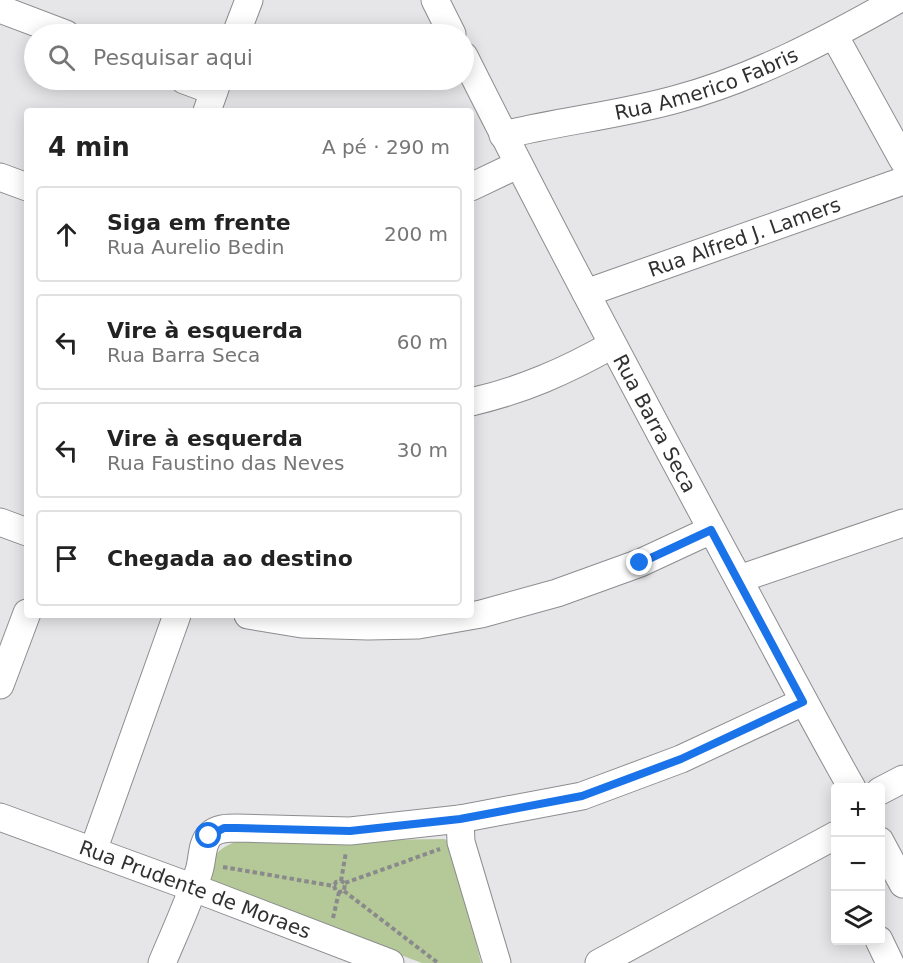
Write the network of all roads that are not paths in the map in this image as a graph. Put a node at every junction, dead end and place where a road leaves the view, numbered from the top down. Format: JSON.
{"nodes":[{"id":1,"x":249,"y":0,"type":"edge"},
{"id":2,"x":435,"y":0,"type":"edge"},
{"id":3,"x":897,"y":0,"type":"edge"},
{"id":4,"x":0,"y":9,"type":"edge"},
{"id":5,"x":40,"y":24,"type":"edge"},
{"id":6,"x":240,"y":24,"type":"edge"},
{"id":7,"x":447,"y":24,"type":"edge"},
{"id":8,"x":834,"y":35,"type":"junction"},
{"id":9,"x":474,"y":76,"type":"edge"},
{"id":10,"x":503,"y":135,"type":"junction"},
{"id":11,"x":903,"y":160,"type":"edge"},
{"id":12,"x":518,"y":165,"type":"junction"},
{"id":13,"x":0,"y":177,"type":"edge"},
{"id":14,"x":903,"y":181,"type":"edge"},
{"id":15,"x":24,"y":186,"type":"edge"},
{"id":16,"x":474,"y":186,"type":"edge"},
{"id":17,"x":586,"y":293,"type":"junction"},
{"id":18,"x":612,"y":345,"type":"junction"},
{"id":19,"x":474,"y":401,"type":"edge"},
{"id":20,"x":0,"y":522,"type":"edge"},
{"id":21,"x":903,"y":523,"type":"edge"},
{"id":22,"x":711,"y":530,"type":"junction"},
{"id":23,"x":24,"y":531,"type":"edge"},
{"id":24,"x":739,"y":579,"type":"junction"},
{"id":25,"x":474,"y":615,"type":"edge"},
{"id":26,"x":25,"y":618,"type":"edge"},
{"id":27,"x":176,"y":618,"type":"edge"},
{"id":28,"x":266,"y":618,"type":"edge"},
{"id":29,"x":458,"y":618,"type":"edge"},
{"id":30,"x":0,"y":685,"type":"edge"},
{"id":31,"x":803,"y":702,"type":"junction"},
{"id":32,"x":903,"y":779,"type":"edge"},
{"id":33,"x":849,"y":783,"type":"edge"},
{"id":34,"x":885,"y":788,"type":"edge"},
{"id":35,"x":0,"y":817,"type":"edge"},
{"id":36,"x":460,"y":830,"type":"junction"},
{"id":37,"x":831,"y":842,"type":"edge"},
{"id":38,"x":885,"y":850,"type":"edge"},
{"id":39,"x":93,"y":851,"type":"junction"},
{"id":40,"x":198,"y":876,"type":"junction"},
{"id":41,"x":903,"y":884,"type":"edge"},
{"id":42,"x":881,"y":945,"type":"edge"},
{"id":43,"x":162,"y":963,"type":"edge"},
{"id":44,"x":390,"y":963,"type":"edge"},
{"id":45,"x":497,"y":963,"type":"edge"},
{"id":46,"x":599,"y":963,"type":"edge"},
{"id":47,"x":890,"y":963,"type":"edge"}],
"edges":[{"from":1,"to":6,"type":"street"},
{"from":2,"to":7,"type":"street"},
{"from":3,"to":8,"type":"street","name":"Rua Americo Fabris"},
{"from":4,"to":5,"type":"street"},
{"from":8,"to":10,"type":"street","name":"Rua Americo Fabris"},
{"from":8,"to":11,"type":"street"},
{"from":9,"to":10,"type":"street","name":"Rua Barra Seca"},
{"from":10,"to":12,"type":"street","name":"Rua Barra Seca"},
{"from":12,"to":16,"type":"street"},
{"from":12,"to":17,"type":"street","name":"Rua Barra Seca"},
{"from":13,"to":15,"type":"street"},
{"from":14,"to":17,"type":"street","name":"Rua Alfred J. Lamers"},
{"from":17,"to":18,"type":"street","name":"Rua Barra Seca"},
{"from":18,"to":19,"type":"street"},
{"from":18,"to":22,"type":"street","name":"Rua Barra Seca"},
{"from":20,"to":23,"type":"street"},
{"from":21,"to":24,"type":"street"},
{"from":22,"to":24,"type":"street","name":"Rua Barra Seca"},
{"from":22,"to":25,"type":"street"},
{"from":24,"to":31,"type":"street","name":"Rua Barra Seca"},
{"from":26,"to":30,"type":"street"},
{"from":27,"to":39,"type":"street"},
{"from":28,"to":29,"type":"street"},
{"from":31,"to":33,"type":"street","name":"Rua Barra Seca"},
{"from":31,"to":36,"type":"street"},
{"from":32,"to":34,"type":"street"},
{"from":35,"to":39,"type":"street","name":"Rua Prudente de Moraes"},
{"from":36,"to":40,"type":"street"},
{"from":36,"to":45,"type":"street"},
{"from":37,"to":46,"type":"street"},
{"from":38,"to":41,"type":"street"},
{"from":39,"to":40,"type":"street","name":"Rua Prudente de Moraes"},
{"from":40,"to":43,"type":"street"},
{"from":40,"to":44,"type":"street","name":"Rua Prudente de Moraes"},
{"from":42,"to":47,"type":"street"}]}
